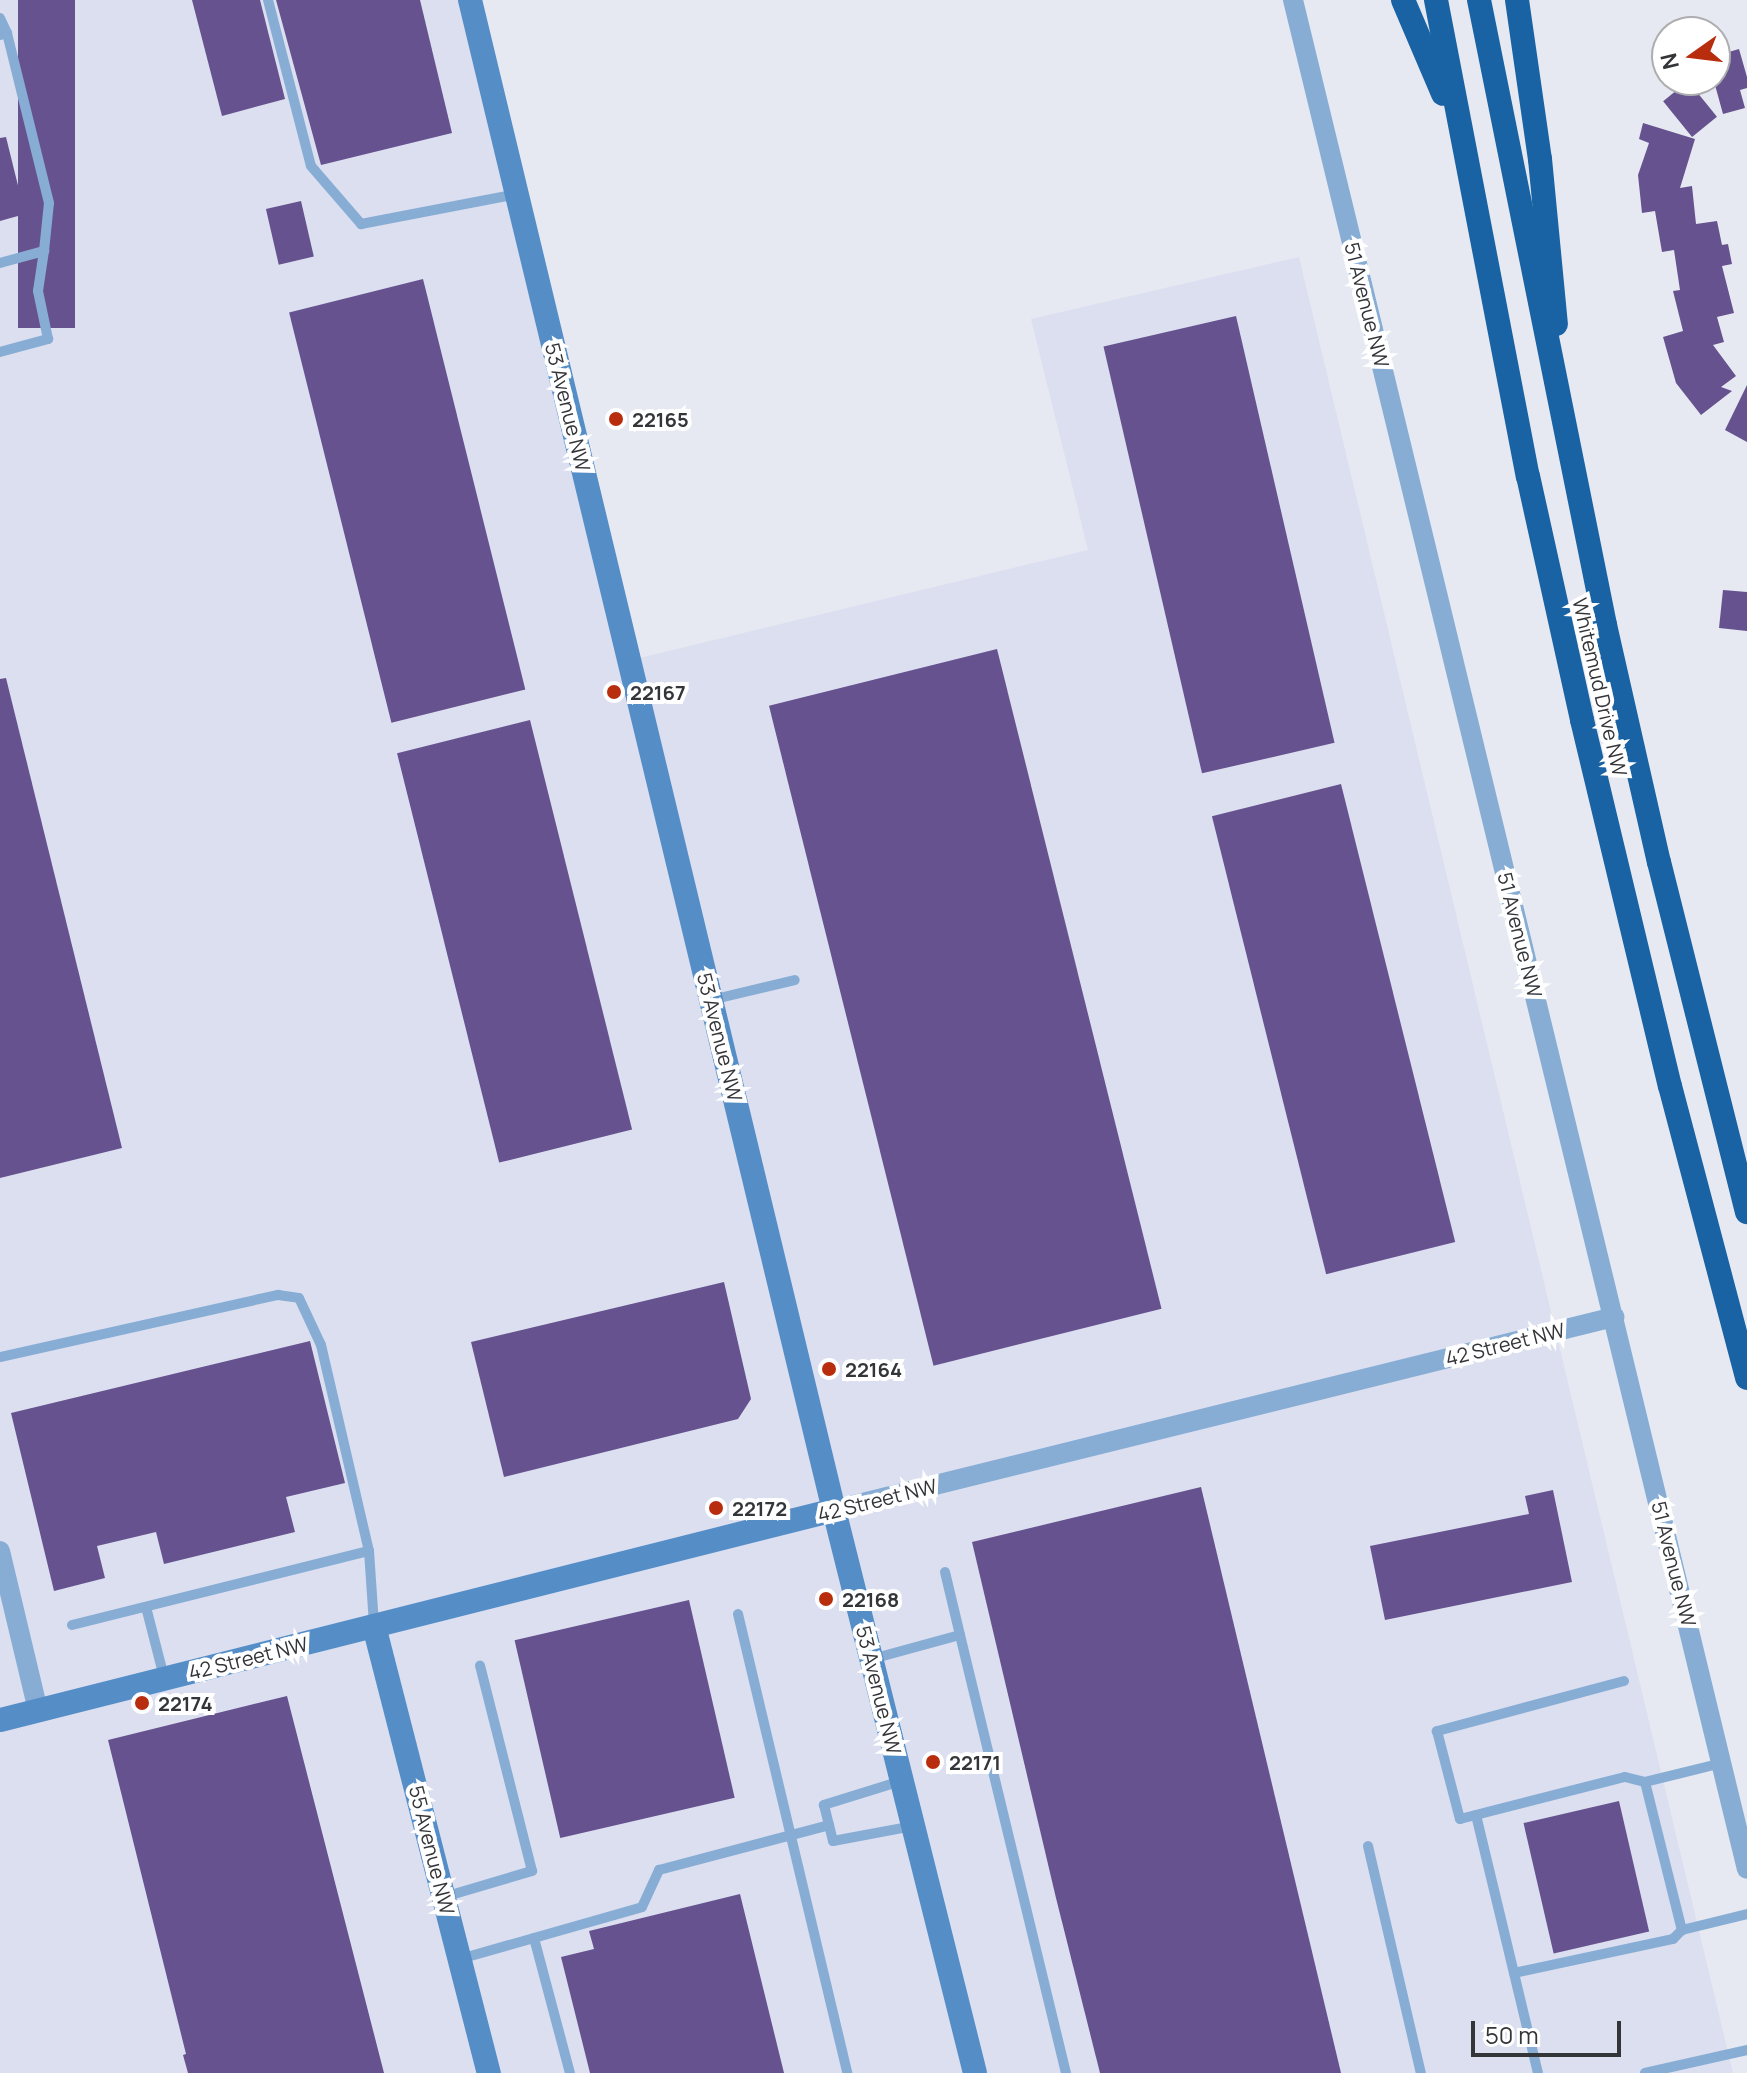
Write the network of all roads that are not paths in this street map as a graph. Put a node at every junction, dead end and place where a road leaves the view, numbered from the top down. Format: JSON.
{"nodes":[{"id":1,"x":268,"y":0,"type":"edge"},
{"id":2,"x":470,"y":0,"type":"edge"},
{"id":3,"x":1293,"y":0,"type":"edge"},
{"id":4,"x":1403,"y":0,"type":"edge"},
{"id":5,"x":1436,"y":0,"type":"edge"},
{"id":6,"x":1479,"y":0,"type":"edge"},
{"id":7,"x":1517,"y":0,"type":"edge"},
{"id":8,"x":0,"y":18,"type":"edge"},
{"id":9,"x":4,"y":34,"type":"edge"},
{"id":10,"x":1460,"y":132,"type":"junction"},
{"id":11,"x":517,"y":194,"type":"junction"},
{"id":12,"x":44,"y":251,"type":"junction"},
{"id":13,"x":0,"y":263,"type":"edge"},
{"id":14,"x":0,"y":352,"type":"edge"},
{"id":15,"x":1571,"y":470,"type":"junction"},
{"id":16,"x":795,"y":980,"type":"dead end"},
{"id":17,"x":711,"y":1000,"type":"junction"},
{"id":18,"x":1747,"y":1212,"type":"edge"},
{"id":19,"x":1614,"y":1317,"type":"junction"},
{"id":20,"x":0,"y":1357,"type":"edge"},
{"id":21,"x":1747,"y":1378,"type":"edge"},
{"id":22,"x":834,"y":1510,"type":"junction"},
{"id":23,"x":369,"y":1551,"type":"junction"},
{"id":24,"x":1,"y":1562,"type":"edge"},
{"id":25,"x":945,"y":1572,"type":"dead end"},
{"id":26,"x":146,"y":1607,"type":"junction"},
{"id":27,"x":738,"y":1614,"type":"dead end"},
{"id":28,"x":72,"y":1625,"type":"dead end"},
{"id":29,"x":374,"y":1626,"type":"junction"},
{"id":30,"x":960,"y":1635,"type":"junction"},
{"id":31,"x":871,"y":1659,"type":"junction"},
{"id":32,"x":480,"y":1665,"type":"dead end"},
{"id":33,"x":165,"y":1679,"type":"junction"},
{"id":34,"x":1624,"y":1681,"type":"dead end"},
{"id":35,"x":38,"y":1711,"type":"junction"},
{"id":36,"x":0,"y":1720,"type":"edge"},
{"id":37,"x":1722,"y":1763,"type":"junction"},
{"id":38,"x":902,"y":1780,"type":"junction"},
{"id":39,"x":1645,"y":1782,"type":"junction"},
{"id":40,"x":1476,"y":1815,"type":"junction"},
{"id":41,"x":829,"y":1825,"type":"junction"},
{"id":42,"x":913,"y":1826,"type":"junction"},
{"id":43,"x":788,"y":1836,"type":"junction"},
{"id":44,"x":1368,"y":1846,"type":"dead end"},
{"id":45,"x":1747,"y":1869,"type":"edge"},
{"id":46,"x":444,"y":1897,"type":"junction"},
{"id":47,"x":1747,"y":1914,"type":"edge"},
{"id":48,"x":1682,"y":1930,"type":"junction"},
{"id":49,"x":534,"y":1938,"type":"junction"},
{"id":50,"x":459,"y":1959,"type":"junction"},
{"id":51,"x":1514,"y":1973,"type":"junction"},
{"id":52,"x":1747,"y":2050,"type":"edge"},
{"id":53,"x":489,"y":2073,"type":"edge"},
{"id":54,"x":570,"y":2073,"type":"edge"},
{"id":55,"x":847,"y":2073,"type":"edge"},
{"id":56,"x":975,"y":2073,"type":"edge"},
{"id":57,"x":1066,"y":2073,"type":"edge"},
{"id":58,"x":1421,"y":2073,"type":"edge"},
{"id":59,"x":1538,"y":2073,"type":"edge"},
{"id":60,"x":1645,"y":2073,"type":"edge"}],
"edges":[{"from":1,"to":11,"type":"lane"},
{"from":2,"to":11,"type":"street","name":"53 Avenue NW"},
{"from":3,"to":19,"type":"street","name":"51 Avenue NW"},
{"from":4,"to":10,"type":"highway"},
{"from":5,"to":10,"type":"highway","name":"Whitemud Drive NW"},
{"from":6,"to":15,"type":"highway","name":"Whitemud Drive NW"},
{"from":7,"to":15,"type":"highway"},
{"from":8,"to":9,"type":"lane"},
{"from":9,"to":12,"type":"lane"},
{"from":10,"to":21,"type":"highway","name":"Whitemud Drive NW"},
{"from":11,"to":17,"type":"street","name":"53 Avenue NW"},
{"from":12,"to":13,"type":"lane"},
{"from":12,"to":14,"type":"lane"},
{"from":15,"to":18,"type":"highway","name":"Whitemud Drive NW"},
{"from":16,"to":17,"type":"lane"},
{"from":17,"to":22,"type":"street","name":"53 Avenue NW"},
{"from":19,"to":22,"type":"street","name":"42 Street NW"},
{"from":19,"to":37,"type":"street","name":"51 Avenue NW"},
{"from":20,"to":23,"type":"lane"},
{"from":22,"to":29,"type":"street","name":"42 Street NW"},
{"from":22,"to":31,"type":"street","name":"53 Avenue NW"},
{"from":23,"to":26,"type":"lane"},
{"from":23,"to":29,"type":"lane"},
{"from":24,"to":35,"type":"street"},
{"from":25,"to":30,"type":"lane"},
{"from":26,"to":28,"type":"lane"},
{"from":26,"to":33,"type":"lane"},
{"from":27,"to":43,"type":"lane"},
{"from":29,"to":33,"type":"street","name":"42 Street NW"},
{"from":29,"to":46,"type":"street","name":"55 Avenue NW"},
{"from":30,"to":31,"type":"lane"},
{"from":30,"to":57,"type":"lane"},
{"from":31,"to":38,"type":"street","name":"53 Avenue NW"},
{"from":32,"to":46,"type":"lane"},
{"from":33,"to":35,"type":"street","name":"42 Street NW"},
{"from":34,"to":40,"type":"lane"},
{"from":35,"to":36,"type":"street","name":"42 Street NW"},
{"from":37,"to":39,"type":"lane"},
{"from":37,"to":45,"type":"street","name":"51 Avenue NW"},
{"from":38,"to":41,"type":"lane"},
{"from":38,"to":42,"type":"street","name":"53 Avenue NW"},
{"from":39,"to":40,"type":"lane"},
{"from":39,"to":48,"type":"lane"},
{"from":40,"to":51,"type":"lane"},
{"from":41,"to":42,"type":"lane"},
{"from":41,"to":43,"type":"lane"},
{"from":42,"to":56,"type":"street","name":"53 Avenue NW"},
{"from":43,"to":49,"type":"lane"},
{"from":43,"to":55,"type":"lane"},
{"from":44,"to":58,"type":"lane"},
{"from":46,"to":50,"type":"street","name":"55 Avenue NW"},
{"from":47,"to":48,"type":"lane"},
{"from":48,"to":51,"type":"lane"},
{"from":49,"to":50,"type":"lane"},
{"from":49,"to":54,"type":"lane"},
{"from":50,"to":53,"type":"street","name":"55 Avenue NW"},
{"from":51,"to":59,"type":"lane"},
{"from":52,"to":60,"type":"lane"}]}
